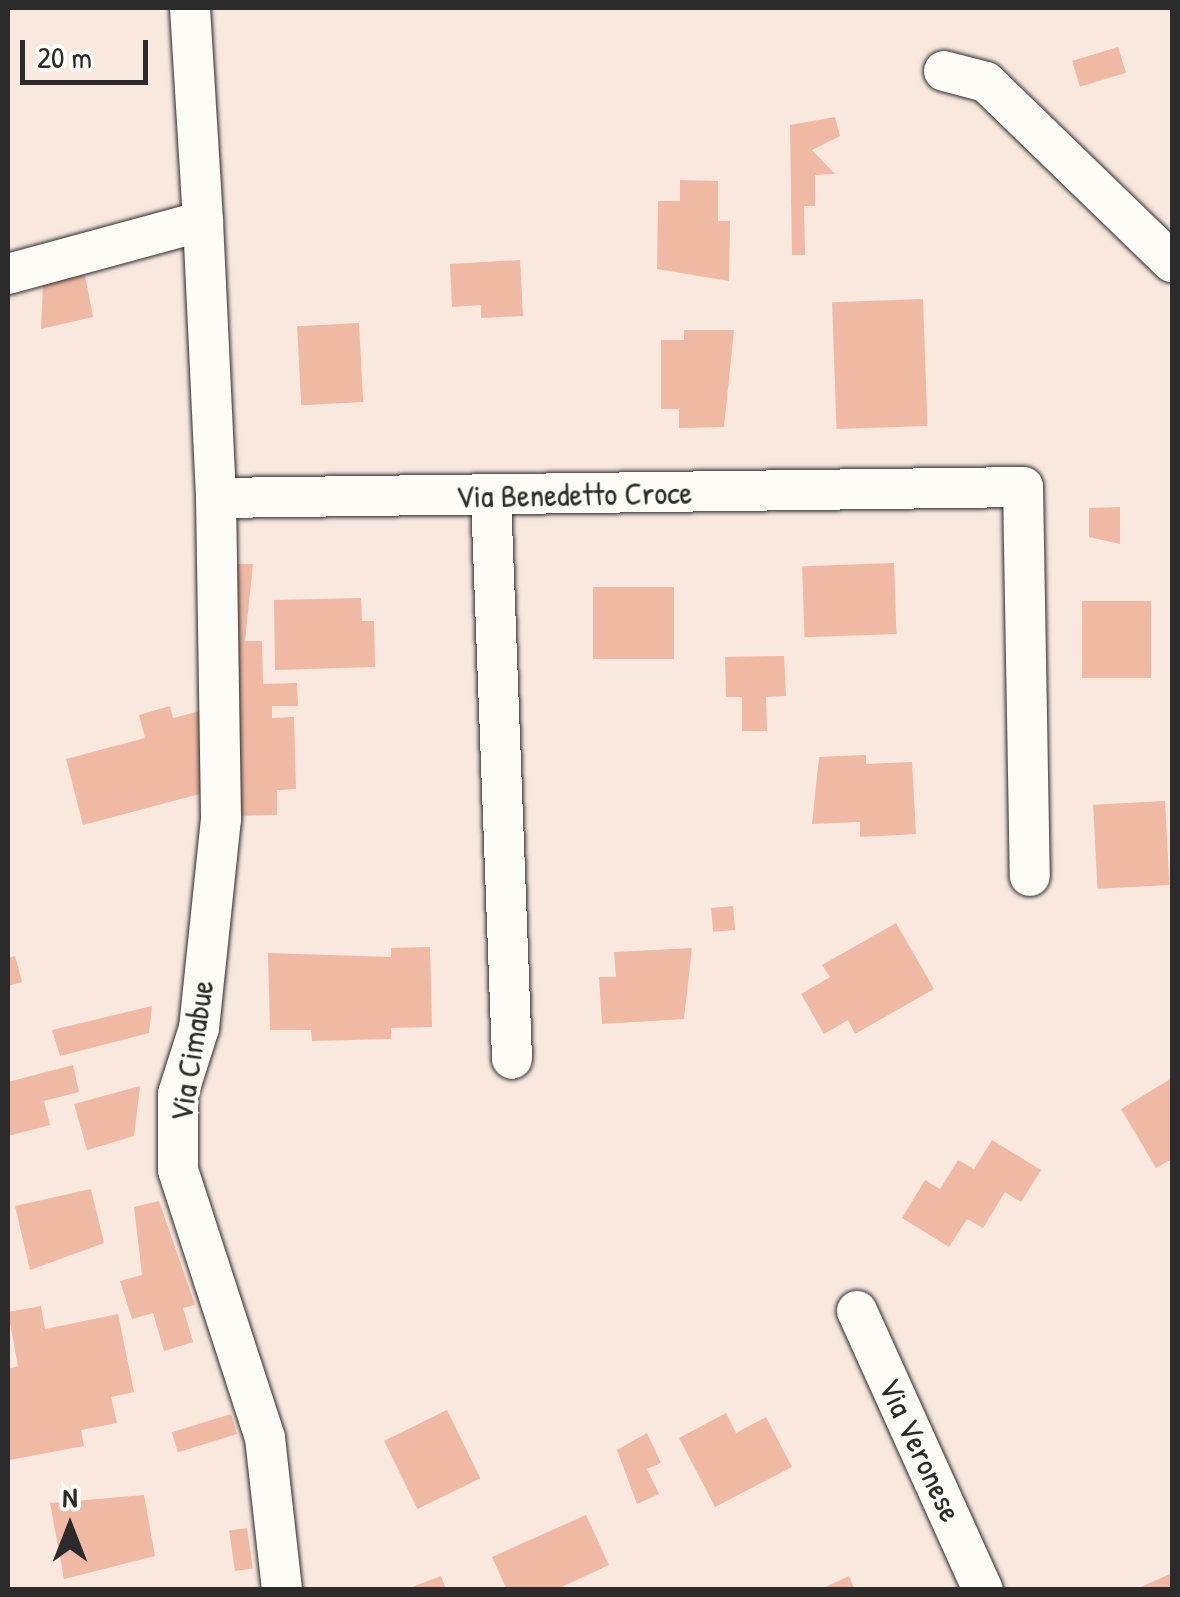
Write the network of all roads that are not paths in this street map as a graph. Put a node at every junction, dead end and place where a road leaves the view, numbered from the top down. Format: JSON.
{"nodes":[{"id":1,"x":190,"y":8,"type":"edge"},
{"id":2,"x":944,"y":71,"type":"dead end"},
{"id":3,"x":203,"y":221,"type":"junction"},
{"id":4,"x":1172,"y":262,"type":"edge"},
{"id":5,"x":8,"y":274,"type":"edge"},
{"id":6,"x":491,"y":496,"type":"junction"},
{"id":7,"x":216,"y":498,"type":"junction"},
{"id":8,"x":1030,"y":876,"type":"dead end"},
{"id":9,"x":512,"y":1060,"type":"dead end"},
{"id":10,"x":856,"y":1311,"type":"dead end"},
{"id":11,"x":282,"y":1590,"type":"edge"},
{"id":12,"x":984,"y":1590,"type":"edge"}],
"edges":[{"from":1,"to":3,"type":"street"},
{"from":2,"to":4,"type":"street"},
{"from":3,"to":5,"type":"street"},
{"from":3,"to":7,"type":"street"},
{"from":6,"to":7,"type":"street","name":"Via Benedetto Croce"},
{"from":6,"to":8,"type":"street","name":"Via Benedetto Croce"},
{"from":6,"to":9,"type":"street"},
{"from":7,"to":11,"type":"street","name":"Via Cimabue"},
{"from":10,"to":12,"type":"street","name":"Via Veronese"}]}
